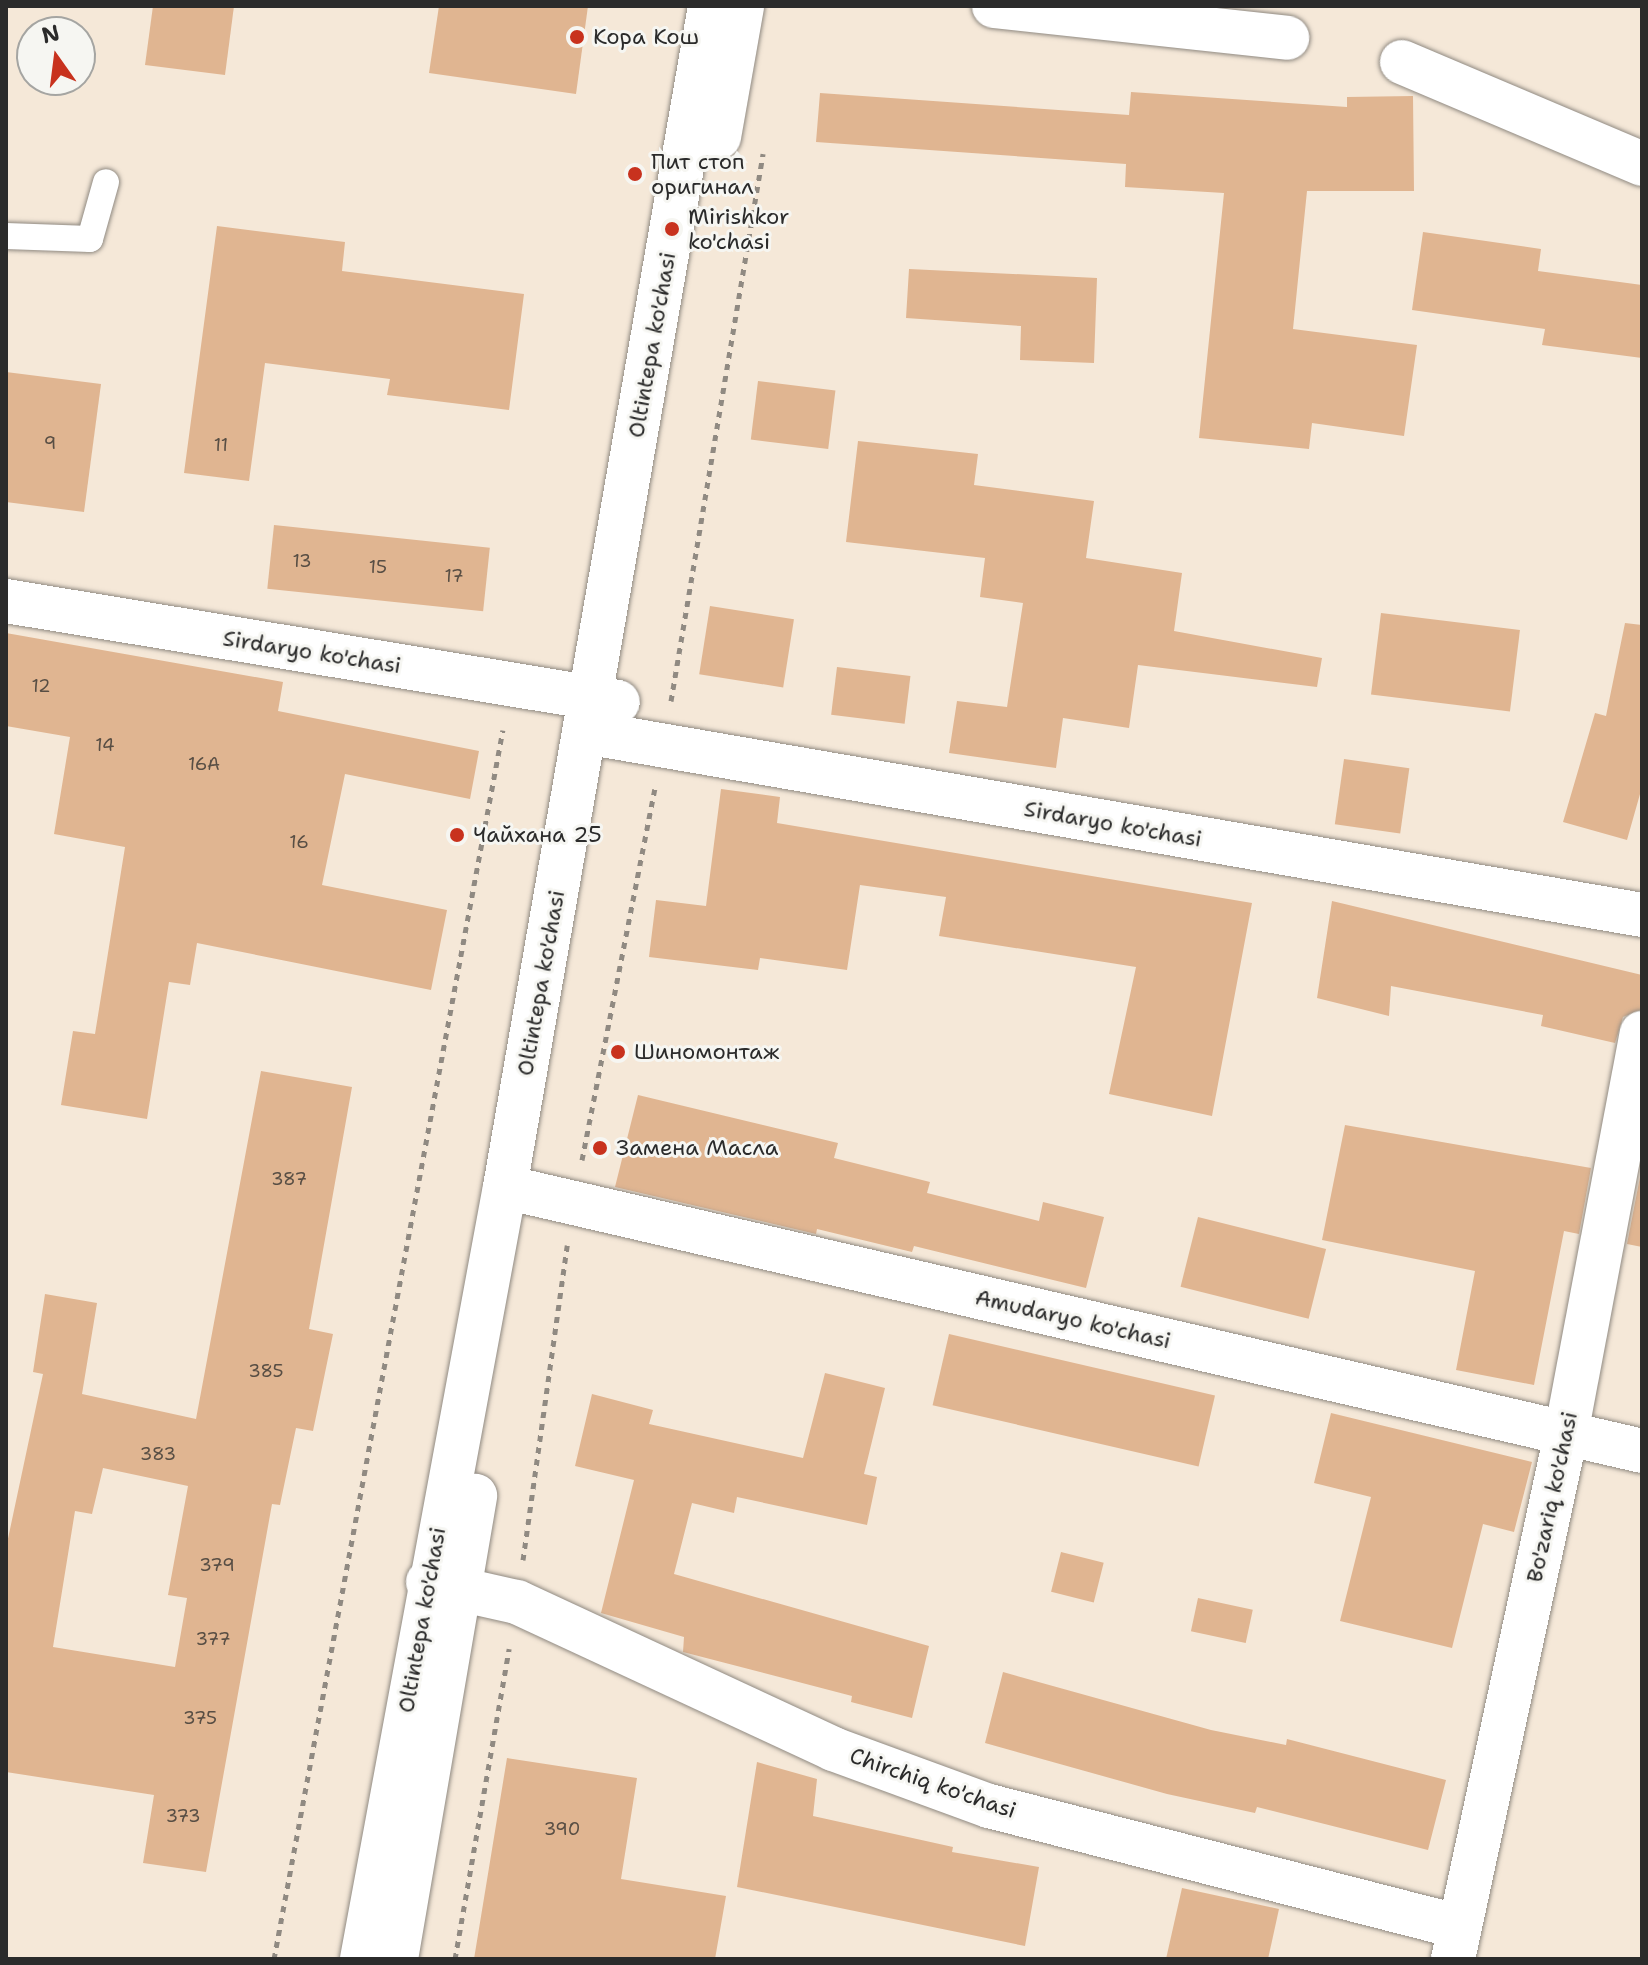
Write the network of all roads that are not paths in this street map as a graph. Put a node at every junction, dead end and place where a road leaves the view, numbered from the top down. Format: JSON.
{"nodes":[{"id":1,"x":710,"y":6,"type":"edge"},
{"id":2,"x":742,"y":6,"type":"edge"},
{"id":3,"x":994,"y":6,"type":"edge"},
{"id":4,"x":1287,"y":38,"type":"dead end"},
{"id":5,"x":1402,"y":62,"type":"dead end"},
{"id":6,"x":1642,"y":164,"type":"edge"},
{"id":7,"x":106,"y":182,"type":"dead end"},
{"id":8,"x":6,"y":236,"type":"edge"},
{"id":9,"x":6,"y":601,"type":"edge"},
{"id":10,"x":602,"y":718,"type":"junction"},
{"id":11,"x":1642,"y":915,"type":"edge"},
{"id":12,"x":1642,"y":1033,"type":"edge"},
{"id":13,"x":517,"y":1190,"type":"junction"},
{"id":14,"x":1566,"y":1434,"type":"junction"},
{"id":15,"x":1642,"y":1451,"type":"edge"},
{"id":16,"x":443,"y":1585,"type":"junction"},
{"id":17,"x":1456,"y":1943,"type":"edge"},
{"id":18,"x":362,"y":1959,"type":"edge"},
{"id":19,"x":396,"y":1959,"type":"edge"}],
"edges":[{"from":1,"to":10,"type":"street","name":"Oltintepa ko'chasi"},
{"from":2,"to":10,"type":"street","name":"Oltintepa ko'chasi"},
{"from":3,"to":4,"type":"street"},
{"from":5,"to":6,"type":"street"},
{"from":7,"to":8,"type":"lane"},
{"from":9,"to":10,"type":"street","name":"Sirdaryo ko'chasi"},
{"from":10,"to":11,"type":"street","name":"Sirdaryo ko'chasi"},
{"from":10,"to":13,"type":"street","name":"Oltintepa ko'chasi"},
{"from":12,"to":14,"type":"street","name":"Bo'zariq ko'chasi"},
{"from":13,"to":14,"type":"street","name":"Amudaryo ko'chasi"},
{"from":13,"to":16,"type":"street","name":"Oltintepa ko'chasi"},
{"from":14,"to":15,"type":"street","name":"Amudaryo ko'chasi"},
{"from":14,"to":17,"type":"street","name":"Bo'zariq ko'chasi"},
{"from":16,"to":17,"type":"street","name":"Chirchiq ko'chasi"},
{"from":16,"to":18,"type":"street","name":"Oltintepa ko'chasi"},
{"from":16,"to":19,"type":"street","name":"Oltintepa ko'chasi"}]}
